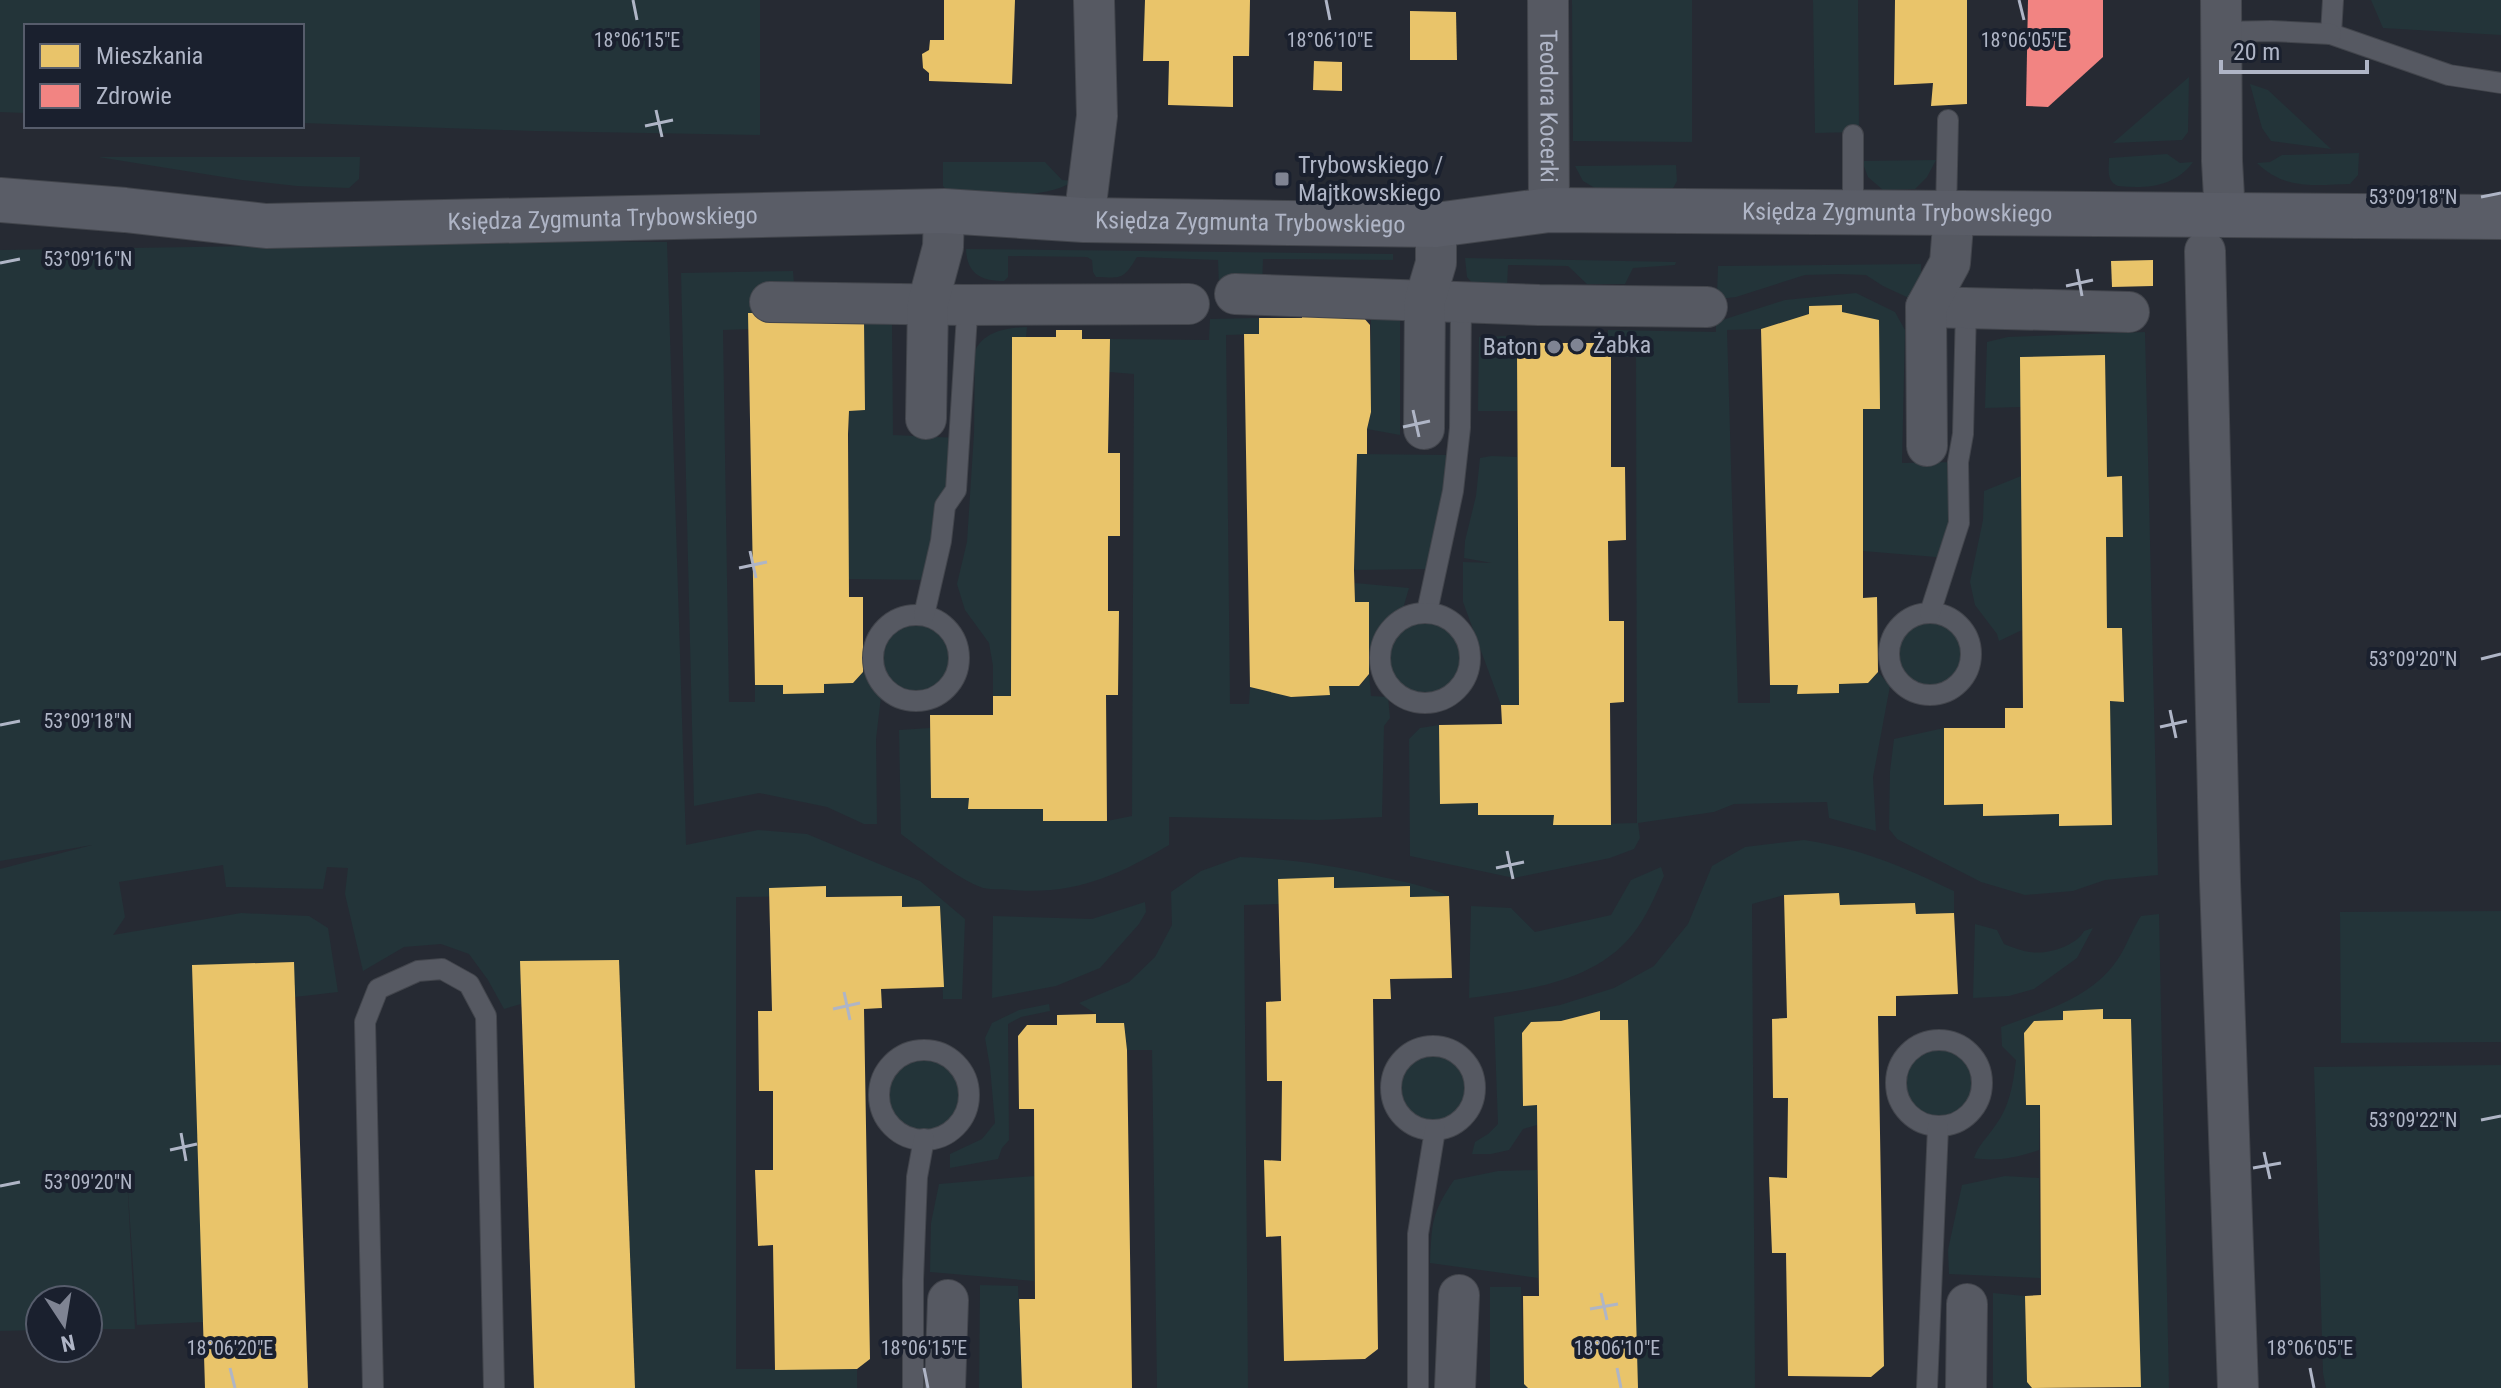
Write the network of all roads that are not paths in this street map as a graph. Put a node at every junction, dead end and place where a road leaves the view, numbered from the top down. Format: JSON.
{"nodes":[{"id":1,"x":1094,"y":0,"type":"edge"},
{"id":2,"x":1548,"y":0,"type":"edge"},
{"id":3,"x":2333,"y":0,"type":"edge"},
{"id":4,"x":2221,"y":16,"type":"edge"},
{"id":5,"x":2331,"y":34,"type":"junction"},
{"id":6,"x":2501,"y":83,"type":"edge"},
{"id":7,"x":1948,"y":120,"type":"dead end"},
{"id":8,"x":1853,"y":135,"type":"dead end"},
{"id":9,"x":0,"y":200,"type":"edge"},
{"id":10,"x":1549,"y":210,"type":"junction"},
{"id":11,"x":944,"y":211,"type":"junction"},
{"id":12,"x":1853,"y":213,"type":"junction"},
{"id":13,"x":1950,"y":213,"type":"junction"},
{"id":14,"x":2501,"y":217,"type":"edge"},
{"id":15,"x":1084,"y":220,"type":"junction"},
{"id":16,"x":1436,"y":225,"type":"junction"},
{"id":17,"x":2215,"y":233,"type":"junction"},
{"id":18,"x":1235,"y":294,"type":"dead end"},
{"id":19,"x":1443,"y":301,"type":"junction"},
{"id":20,"x":770,"y":302,"type":"dead end"},
{"id":21,"x":946,"y":304,"type":"junction"},
{"id":22,"x":1189,"y":304,"type":"dead end"},
{"id":23,"x":1707,"y":307,"type":"dead end"},
{"id":24,"x":1926,"y":307,"type":"junction"},
{"id":25,"x":1966,"y":308,"type":"junction"},
{"id":26,"x":2129,"y":312,"type":"dead end"},
{"id":27,"x":926,"y":419,"type":"dead end"},
{"id":28,"x":1424,"y":429,"type":"dead end"},
{"id":29,"x":1927,"y":446,"type":"dead end"},
{"id":30,"x":1427,"y":612,"type":"junction"},
{"id":31,"x":1930,"y":613,"type":"junction"},
{"id":32,"x":924,"y":615,"type":"junction"},
{"id":33,"x":1938,"y":1127,"type":"junction"},
{"id":34,"x":1435,"y":1130,"type":"junction"},
{"id":35,"x":924,"y":1139,"type":"junction"},
{"id":36,"x":1459,"y":1295,"type":"dead end"},
{"id":37,"x":948,"y":1300,"type":"dead end"},
{"id":38,"x":1967,"y":1304,"type":"dead end"},
{"id":39,"x":373,"y":1388,"type":"edge"},
{"id":40,"x":494,"y":1388,"type":"edge"},
{"id":41,"x":913,"y":1388,"type":"edge"},
{"id":42,"x":945,"y":1388,"type":"edge"},
{"id":43,"x":1418,"y":1388,"type":"edge"},
{"id":44,"x":1455,"y":1388,"type":"edge"},
{"id":45,"x":1927,"y":1388,"type":"edge"},
{"id":46,"x":1966,"y":1388,"type":"edge"},
{"id":47,"x":2238,"y":1388,"type":"edge"}],
"edges":[{"from":1,"to":15,"type":"street"},
{"from":2,"to":10,"type":"street","name":"Teodora Kocerki"},
{"from":3,"to":5,"type":"lane"},
{"from":4,"to":5,"type":"lane"},
{"from":4,"to":17,"type":"street"},
{"from":5,"to":6,"type":"lane"},
{"from":7,"to":13,"type":"lane"},
{"from":8,"to":12,"type":"lane"},
{"from":9,"to":11,"type":"street","name":"Księdza Zygmunta Trybowskiego"},
{"from":10,"to":12,"type":"street","name":"Księdza Zygmunta Trybowskiego"},
{"from":10,"to":16,"type":"street","name":"Księdza Zygmunta Trybowskiego"},
{"from":11,"to":15,"type":"street","name":"Księdza Zygmunta Trybowskiego"},
{"from":11,"to":21,"type":"street"},
{"from":12,"to":13,"type":"street","name":"Księdza Zygmunta Trybowskiego"},
{"from":13,"to":17,"type":"street","name":"Księdza Zygmunta Trybowskiego"},
{"from":13,"to":24,"type":"street"},
{"from":14,"to":17,"type":"street","name":"Księdza Zygmunta Trybowskiego"},
{"from":15,"to":16,"type":"street","name":"Księdza Zygmunta Trybowskiego"},
{"from":16,"to":19,"type":"street"},
{"from":17,"to":47,"type":"street"},
{"from":18,"to":19,"type":"street"},
{"from":19,"to":23,"type":"street"},
{"from":19,"to":28,"type":"street"},
{"from":19,"to":30,"type":"lane"},
{"from":20,"to":21,"type":"street"},
{"from":21,"to":22,"type":"street"},
{"from":21,"to":27,"type":"street"},
{"from":21,"to":32,"type":"lane"},
{"from":24,"to":25,"type":"street"},
{"from":24,"to":29,"type":"street"},
{"from":25,"to":26,"type":"street"},
{"from":25,"to":31,"type":"lane"},
{"from":30,"to":30,"type":"lane"},
{"from":31,"to":31,"type":"lane"},
{"from":32,"to":32,"type":"lane"},
{"from":33,"to":33,"type":"lane"},
{"from":33,"to":45,"type":"lane"},
{"from":34,"to":34,"type":"lane"},
{"from":34,"to":43,"type":"lane"},
{"from":35,"to":35,"type":"lane"},
{"from":35,"to":41,"type":"lane"},
{"from":36,"to":44,"type":"street"},
{"from":37,"to":42,"type":"street"},
{"from":38,"to":46,"type":"street"},
{"from":39,"to":40,"type":"lane"}]}
